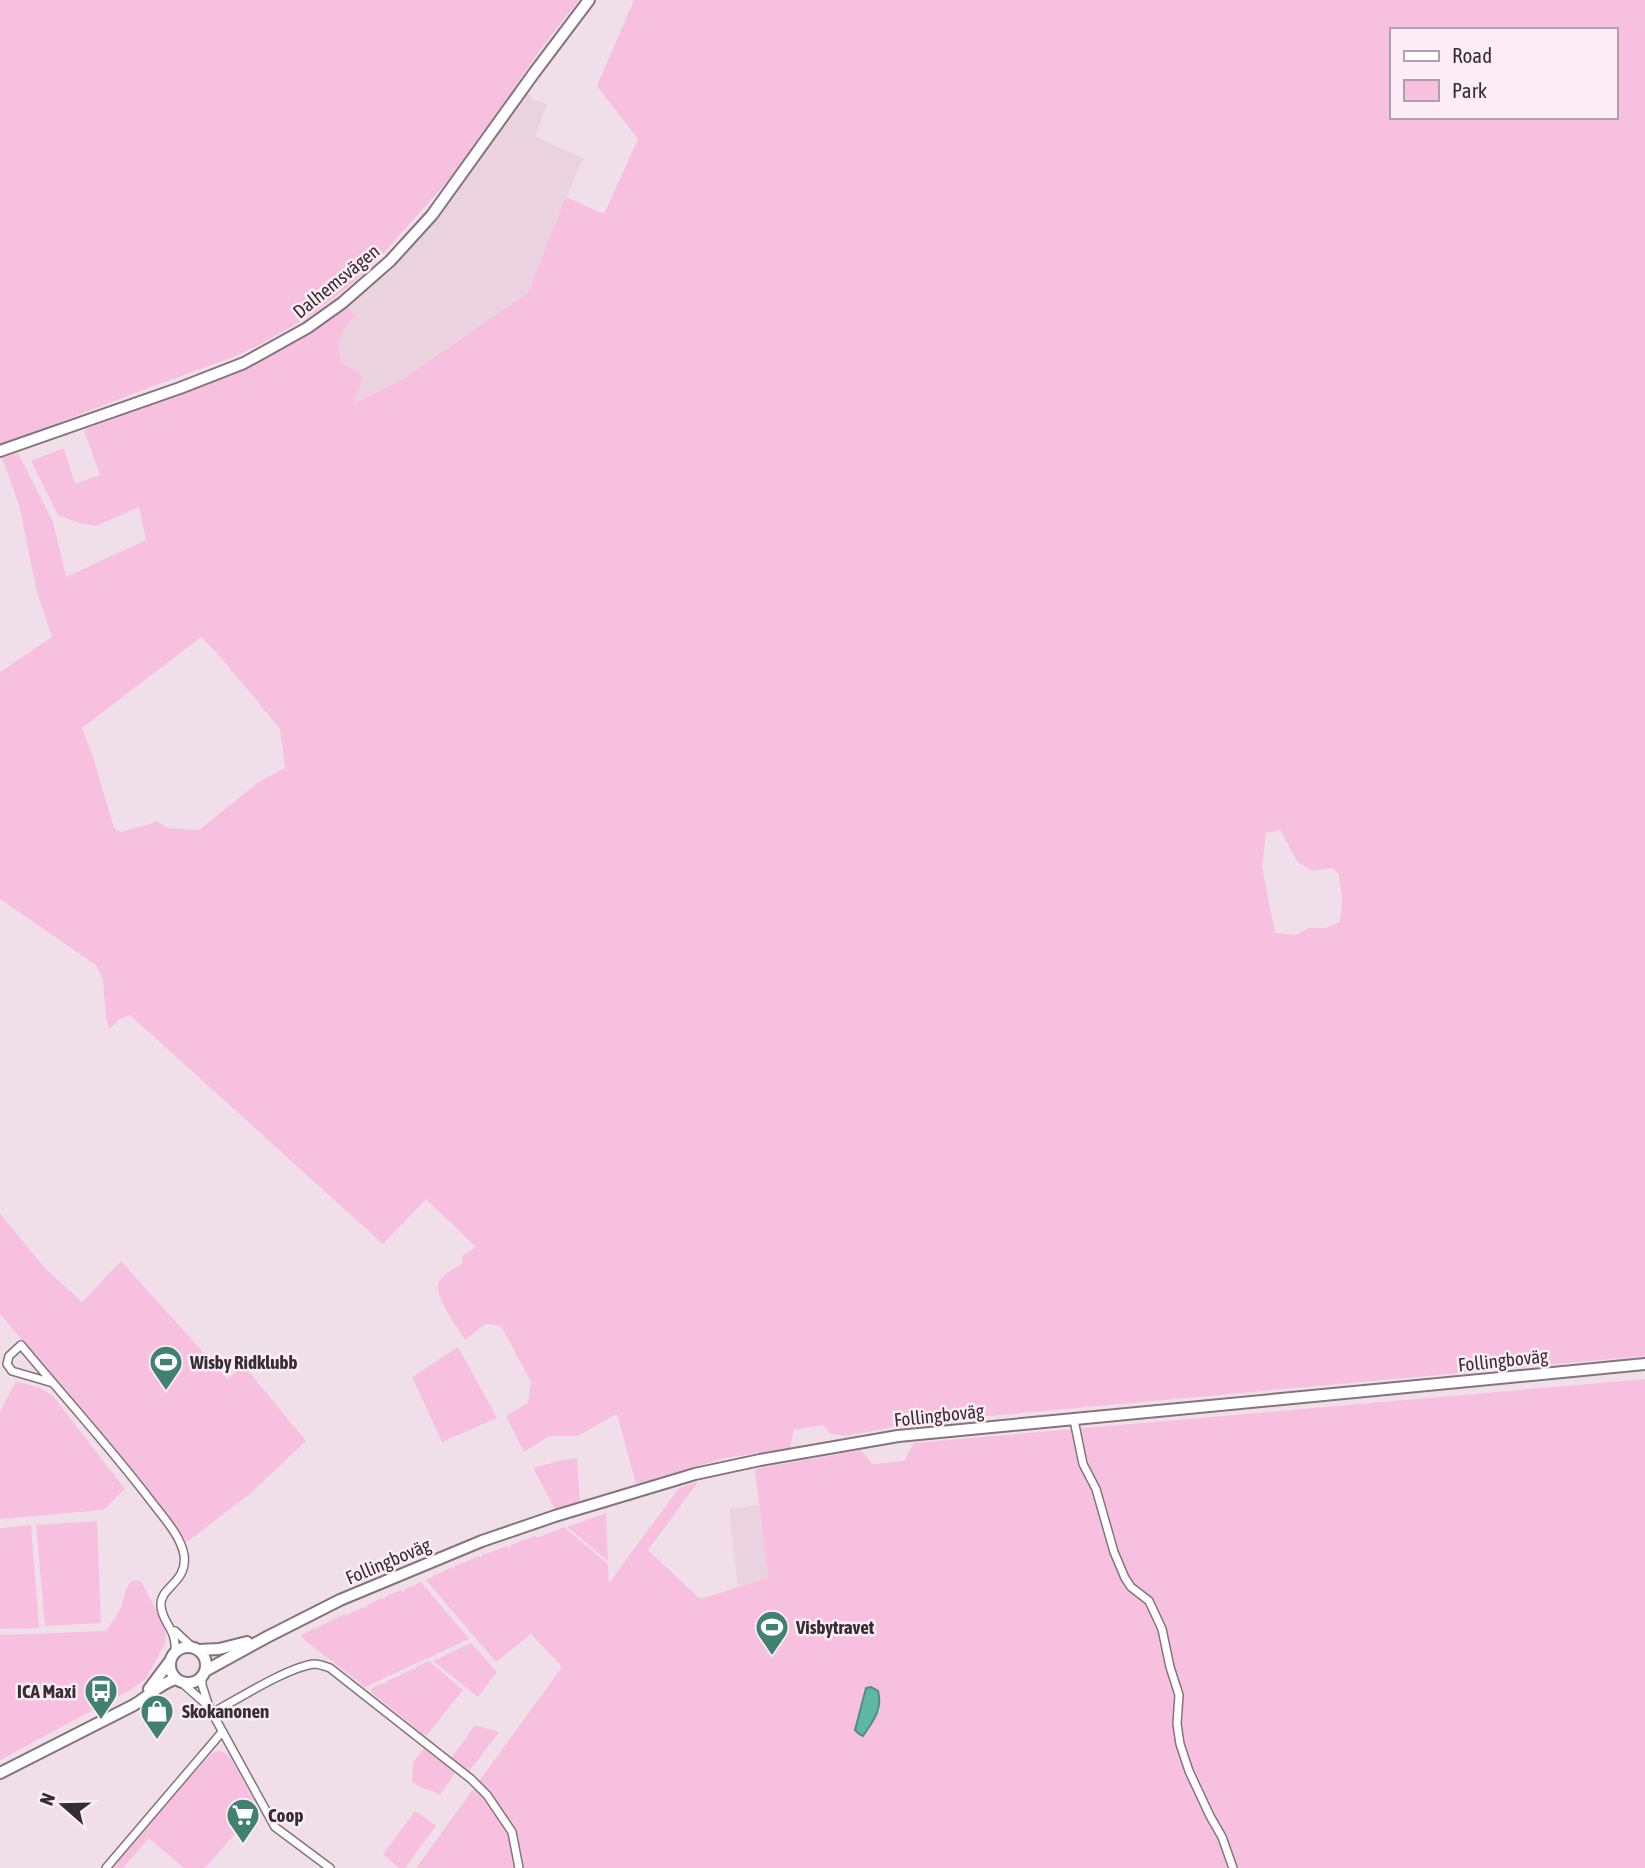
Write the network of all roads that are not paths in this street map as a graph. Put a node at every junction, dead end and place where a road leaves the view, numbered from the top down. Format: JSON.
{"nodes":[{"id":1,"x":589,"y":0,"type":"edge"},
{"id":2,"x":0,"y":451,"type":"edge"},
{"id":3,"x":1645,"y":1364,"type":"edge"},
{"id":4,"x":53,"y":1383,"type":"junction"},
{"id":5,"x":1074,"y":1420,"type":"junction"},
{"id":6,"x":172,"y":1628,"type":"junction"},
{"id":7,"x":267,"y":1637,"type":"junction"},
{"id":8,"x":195,"y":1648,"type":"junction"},
{"id":9,"x":172,"y":1656,"type":"junction"},
{"id":10,"x":204,"y":1673,"type":"junction"},
{"id":11,"x":179,"y":1681,"type":"junction"},
{"id":12,"x":132,"y":1706,"type":"junction"},
{"id":13,"x":211,"y":1710,"type":"junction"},
{"id":14,"x":222,"y":1732,"type":"junction"},
{"id":15,"x":0,"y":1773,"type":"edge"},
{"id":16,"x":106,"y":1868,"type":"edge"},
{"id":17,"x":330,"y":1868,"type":"edge"},
{"id":18,"x":519,"y":1868,"type":"edge"},
{"id":19,"x":1233,"y":1868,"type":"edge"}],
"edges":[{"from":1,"to":2,"type":"main road","name":"Dalhemsvägen"},
{"from":3,"to":5,"type":"main road","name":"Follingboväg"},
{"from":4,"to":4,"type":"street"},
{"from":4,"to":6,"type":"street"},
{"from":5,"to":7,"type":"main road","name":"Follingboväg"},
{"from":5,"to":19,"type":"street"},
{"from":6,"to":8,"type":"street"},
{"from":6,"to":9,"type":"street"},
{"from":7,"to":8,"type":"main road","name":"Follingboväg"},
{"from":7,"to":10,"type":"main road","name":"Follingboväg"},
{"from":8,"to":9,"type":"main road"},
{"from":8,"to":10,"type":"main road"},
{"from":9,"to":11,"type":"main road"},
{"from":9,"to":12,"type":"main road"},
{"from":10,"to":11,"type":"main road"},
{"from":10,"to":13,"type":"street"},
{"from":11,"to":12,"type":"main road"},
{"from":11,"to":13,"type":"street"},
{"from":12,"to":15,"type":"main road"},
{"from":13,"to":14,"type":"street"},
{"from":13,"to":18,"type":"street"},
{"from":14,"to":16,"type":"street"},
{"from":14,"to":17,"type":"street"}]}
